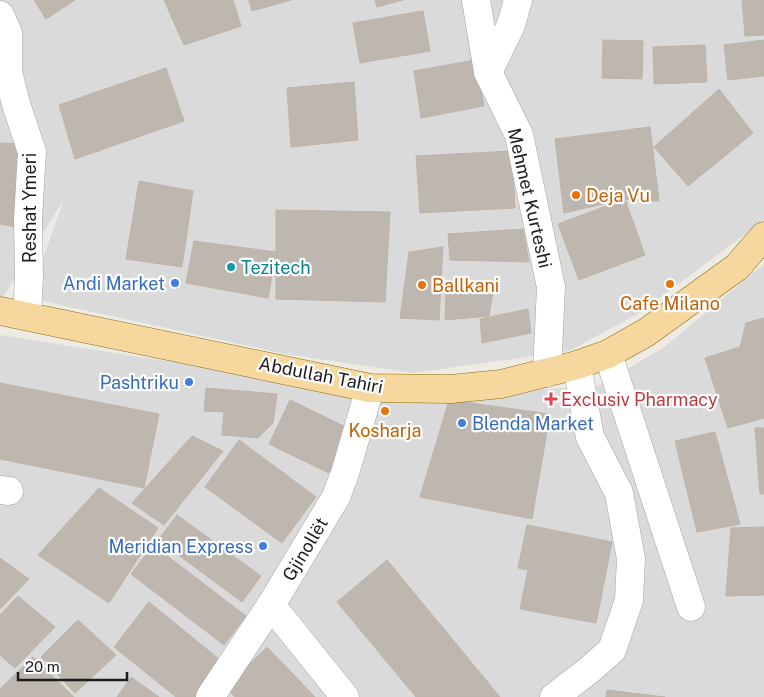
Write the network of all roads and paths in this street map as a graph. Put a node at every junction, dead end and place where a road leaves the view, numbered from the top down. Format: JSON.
{"nodes":[{"id":1,"x":476,"y":0,"type":"edge"},
{"id":2,"x":518,"y":0,"type":"edge"},
{"id":3,"x":0,"y":16,"type":"edge"},
{"id":4,"x":488,"y":72,"type":"junction"},
{"id":5,"x":764,"y":236,"type":"edge"},
{"id":6,"x":764,"y":262,"type":"edge"},
{"id":7,"x":737,"y":267,"type":"junction"},
{"id":8,"x":0,"y":310,"type":"edge"},
{"id":9,"x":27,"y":316,"type":"junction"},
{"id":10,"x":608,"y":354,"type":"junction"},
{"id":11,"x":577,"y":365,"type":"junction"},
{"id":12,"x":547,"y":373,"type":"junction"},
{"id":13,"x":370,"y":388,"type":"junction"},
{"id":14,"x":271,"y":605,"type":"junction"},
{"id":15,"x":691,"y":607,"type":"dead end"},
{"id":16,"x":210,"y":697,"type":"edge"},
{"id":17,"x":345,"y":697,"type":"edge"},
{"id":18,"x":554,"y":697,"type":"edge"}],
"edges":[{"from":1,"to":4,"type":"street","name":"Mehmet Kurteshi"},
{"from":2,"to":4,"type":"street"},
{"from":3,"to":9,"type":"street","name":"Reshat Ymeri"},
{"from":4,"to":12,"type":"street","name":"Mehmet Kurteshi"},
{"from":5,"to":7,"type":"main road","name":"Abdullah Tahiri"},
{"from":6,"to":7,"type":"main road","name":"Abdullah Tahiri"},
{"from":7,"to":10,"type":"main road","name":"Abdullah Tahiri"},
{"from":8,"to":9,"type":"main road","name":"Abdullah Tahiri"},
{"from":9,"to":13,"type":"main road","name":"Abdullah Tahiri"},
{"from":10,"to":11,"type":"main road","name":"Abdullah Tahiri"},
{"from":10,"to":15,"type":"street"},
{"from":11,"to":12,"type":"main road","name":"Abdullah Tahiri"},
{"from":11,"to":18,"type":"street"},
{"from":12,"to":13,"type":"main road","name":"Abdullah Tahiri"},
{"from":13,"to":14,"type":"street","name":"Gjinollët"},
{"from":14,"to":16,"type":"street","name":"Gjinollët"},
{"from":14,"to":17,"type":"street"}]}
